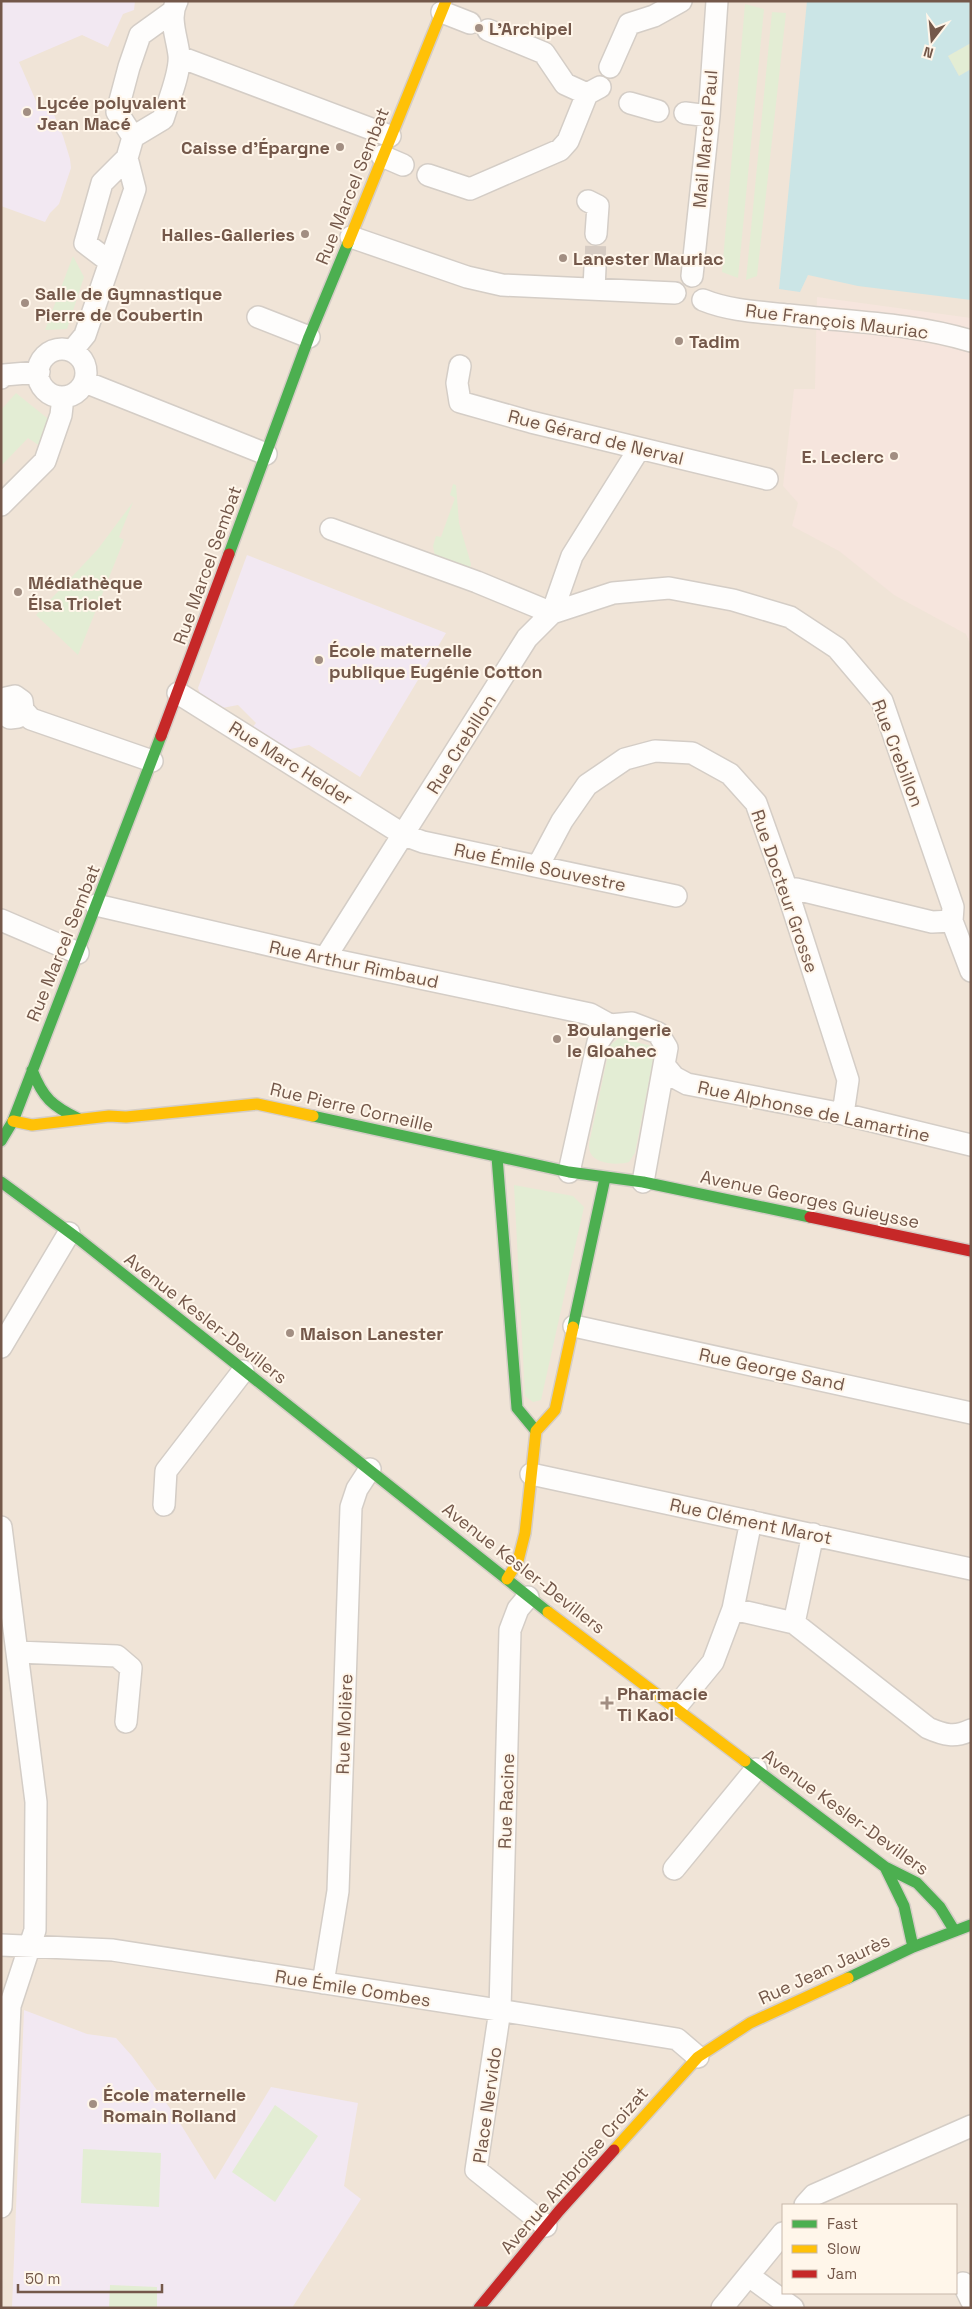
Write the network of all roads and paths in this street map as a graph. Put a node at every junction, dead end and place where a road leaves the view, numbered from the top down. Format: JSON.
{"nodes":[{"id":1,"x":681,"y":1,"type":"edge"},
{"id":2,"x":717,"y":1,"type":"edge"},
{"id":3,"x":175,"y":7,"type":"edge"},
{"id":4,"x":444,"y":7,"type":"edge"},
{"id":5,"x":180,"y":57,"type":"junction"},
{"id":6,"x":610,"y":67,"type":"dead end"},
{"id":7,"x":630,"y":103,"type":"dead end"},
{"id":8,"x":658,"y":111,"type":"dead end"},
{"id":9,"x":685,"y":113,"type":"dead end"},
{"id":10,"x":709,"y":116,"type":"junction"},
{"id":11,"x":390,"y":136,"type":"junction"},
{"id":12,"x":130,"y":148,"type":"junction"},
{"id":13,"x":382,"y":156,"type":"junction"},
{"id":14,"x":403,"y":165,"type":"dead end"},
{"id":15,"x":428,"y":175,"type":"dead end"},
{"id":16,"x":588,"y":201,"type":"dead end"},
{"id":17,"x":596,"y":234,"type":"tunnel mouth"},
{"id":18,"x":351,"y":237,"type":"junction"},
{"id":19,"x":110,"y":262,"type":"junction"},
{"id":20,"x":595,"y":267,"type":"tunnel mouth"},
{"id":21,"x":692,"y":276,"type":"junction"},
{"id":22,"x":594,"y":289,"type":"junction"},
{"id":23,"x":675,"y":293,"type":"junction"},
{"id":24,"x":703,"y":300,"type":"junction"},
{"id":25,"x":258,"y":317,"type":"dead end"},
{"id":26,"x":310,"y":337,"type":"junction"},
{"id":27,"x":971,"y":341,"type":"edge"},
{"id":28,"x":72,"y":351,"type":"junction"},
{"id":29,"x":460,"y":366,"type":"dead end"},
{"id":30,"x":38,"y":372,"type":"junction"},
{"id":31,"x":1,"y":378,"type":"edge"},
{"id":32,"x":85,"y":382,"type":"junction"},
{"id":33,"x":63,"y":397,"type":"junction"},
{"id":34,"x":639,"y":449,"type":"junction"},
{"id":35,"x":266,"y":454,"type":"junction"},
{"id":36,"x":767,"y":479,"type":"dead end"},
{"id":37,"x":1,"y":505,"type":"edge"},
{"id":38,"x":331,"y":529,"type":"dead end"},
{"id":39,"x":552,"y":613,"type":"junction"},
{"id":40,"x":178,"y":693,"type":"junction"},
{"id":41,"x":2,"y":705,"type":"edge"},
{"id":42,"x":152,"y":762,"type":"junction"},
{"id":43,"x":404,"y":835,"type":"junction"},
{"id":44,"x":538,"y":866,"type":"junction"},
{"id":45,"x":787,"y":890,"type":"junction"},
{"id":46,"x":676,"y":896,"type":"dead end"},
{"id":47,"x":96,"y":905,"type":"junction"},
{"id":48,"x":959,"y":910,"type":"edge"},
{"id":49,"x":1,"y":920,"type":"edge"},
{"id":50,"x":78,"y":953,"type":"junction"},
{"id":51,"x":325,"y":958,"type":"junction"},
{"id":52,"x":971,"y":971,"type":"edge"},
{"id":53,"x":610,"y":1025,"type":"junction"},
{"id":54,"x":664,"y":1065,"type":"junction"},
{"id":55,"x":32,"y":1070,"type":"junction"},
{"id":56,"x":843,"y":1114,"type":"junction"},
{"id":57,"x":79,"y":1119,"type":"junction"},
{"id":58,"x":13,"y":1121,"type":"junction"},
{"id":59,"x":1,"y":1141,"type":"edge"},
{"id":60,"x":971,"y":1145,"type":"edge"},
{"id":61,"x":497,"y":1157,"type":"junction"},
{"id":62,"x":1,"y":1170,"type":"edge"},
{"id":63,"x":568,"y":1172,"type":"junction"},
{"id":64,"x":605,"y":1178,"type":"junction"},
{"id":65,"x":1,"y":1182,"type":"edge"},
{"id":66,"x":643,"y":1182,"type":"junction"},
{"id":67,"x":69,"y":1233,"type":"junction"},
{"id":68,"x":971,"y":1252,"type":"edge"},
{"id":69,"x":574,"y":1326,"type":"junction"},
{"id":70,"x":1,"y":1346,"type":"edge"},
{"id":71,"x":243,"y":1371,"type":"junction"},
{"id":72,"x":971,"y":1413,"type":"edge"},
{"id":73,"x":536,"y":1431,"type":"junction"},
{"id":74,"x":370,"y":1469,"type":"junction"},
{"id":75,"x":531,"y":1474,"type":"junction"},
{"id":76,"x":164,"y":1505,"type":"dead end"},
{"id":77,"x":751,"y":1521,"type":"junction"},
{"id":78,"x":1,"y":1527,"type":"edge"},
{"id":79,"x":813,"y":1534,"type":"junction"},
{"id":80,"x":971,"y":1569,"type":"edge"},
{"id":81,"x":507,"y":1578,"type":"junction"},
{"id":82,"x":528,"y":1596,"type":"junction"},
{"id":83,"x":733,"y":1609,"type":"junction"},
{"id":84,"x":794,"y":1623,"type":"junction"},
{"id":85,"x":17,"y":1652,"type":"junction"},
{"id":86,"x":676,"y":1708,"type":"junction"},
{"id":87,"x":126,"y":1722,"type":"dead end"},
{"id":88,"x":971,"y":1730,"type":"edge"},
{"id":89,"x":756,"y":1770,"type":"junction"},
{"id":90,"x":885,"y":1867,"type":"junction"},
{"id":91,"x":674,"y":1869,"type":"dead end"},
{"id":92,"x":971,"y":1925,"type":"edge"},
{"id":93,"x":954,"y":1930,"type":"junction"},
{"id":94,"x":1,"y":1945,"type":"edge"},
{"id":95,"x":29,"y":1945,"type":"junction"},
{"id":96,"x":913,"y":1947,"type":"junction"},
{"id":97,"x":323,"y":1983,"type":"junction"},
{"id":98,"x":500,"y":2010,"type":"junction"},
{"id":99,"x":698,"y":2057,"type":"junction"},
{"id":100,"x":971,"y":2126,"type":"edge"},
{"id":101,"x":806,"y":2204,"type":"edge"},
{"id":102,"x":1,"y":2207,"type":"edge"},
{"id":103,"x":546,"y":2226,"type":"junction"},
{"id":104,"x":782,"y":2234,"type":"edge"},
{"id":105,"x":749,"y":2276,"type":"junction"},
{"id":106,"x":478,"y":2308,"type":"edge"},
{"id":107,"x":722,"y":2308,"type":"edge"},
{"id":108,"x":793,"y":2308,"type":"edge"}],
"edges":[{"from":1,"to":6,"type":"street"},
{"from":2,"to":10,"type":"street","name":"Mail Marcel Paul"},
{"from":3,"to":5,"type":"street"},
{"from":3,"to":12,"type":"street"},
{"from":4,"to":11,"type":"street","name":"Rue Marcel Sembat"},
{"from":4,"to":15,"type":"street"},
{"from":5,"to":11,"type":"street"},
{"from":5,"to":12,"type":"street"},
{"from":7,"to":8,"type":"street"},
{"from":9,"to":10,"type":"street"},
{"from":10,"to":21,"type":"street","name":"Mail Marcel Paul"},
{"from":11,"to":13,"type":"street","name":"Rue Marcel Sembat"},
{"from":12,"to":19,"type":"street"},
{"from":12,"to":19,"type":"street"},
{"from":13,"to":14,"type":"street"},
{"from":13,"to":18,"type":"street","name":"Rue Marcel Sembat"},
{"from":16,"to":17,"type":"street"},
{"from":18,"to":22,"type":"street"},
{"from":18,"to":26,"type":"street","name":"Rue Marcel Sembat"},
{"from":19,"to":28,"type":"street"},
{"from":20,"to":22,"type":"street"},
{"from":21,"to":23,"type":"street"},
{"from":21,"to":24,"type":"street"},
{"from":22,"to":23,"type":"street"},
{"from":23,"to":24,"type":"street"},
{"from":24,"to":27,"type":"street","name":"Rue François Mauriac"},
{"from":25,"to":26,"type":"street"},
{"from":26,"to":35,"type":"street","name":"Rue Marcel Sembat"},
{"from":28,"to":30,"type":"street"},
{"from":28,"to":32,"type":"street"},
{"from":29,"to":34,"type":"street","name":"Rue Gérard de Nerval"},
{"from":30,"to":31,"type":"street"},
{"from":30,"to":33,"type":"street"},
{"from":32,"to":33,"type":"street"},
{"from":32,"to":35,"type":"street"},
{"from":33,"to":37,"type":"street"},
{"from":34,"to":36,"type":"street","name":"Rue Gérard de Nerval"},
{"from":34,"to":39,"type":"street"},
{"from":35,"to":40,"type":"street","name":"Rue Marcel Sembat"},
{"from":38,"to":39,"type":"street"},
{"from":39,"to":43,"type":"street","name":"Rue Crebillon"},
{"from":39,"to":48,"type":"street","name":"Rue Crebillon"},
{"from":40,"to":42,"type":"street","name":"Rue Marcel Sembat"},
{"from":40,"to":43,"type":"street","name":"Rue Marc Helder"},
{"from":41,"to":42,"type":"street"},
{"from":42,"to":47,"type":"street","name":"Rue Marcel Sembat"},
{"from":43,"to":44,"type":"street","name":"Rue Émile Souvestre"},
{"from":43,"to":51,"type":"street","name":"Rue Crebillon"},
{"from":44,"to":45,"type":"street","name":"Rue Docteur Grosse"},
{"from":44,"to":46,"type":"street","name":"Rue Émile Souvestre"},
{"from":45,"to":48,"type":"street"},
{"from":45,"to":56,"type":"street","name":"Rue Docteur Grosse"},
{"from":47,"to":50,"type":"street","name":"Rue Marcel Sembat"},
{"from":47,"to":51,"type":"street","name":"Rue Arthur Rimbaud"},
{"from":48,"to":52,"type":"street","name":"Rue Crebillon"},
{"from":49,"to":50,"type":"street"},
{"from":50,"to":55,"type":"street","name":"Rue Marcel Sembat"},
{"from":51,"to":53,"type":"street","name":"Rue Arthur Rimbaud"},
{"from":53,"to":54,"type":"street"},
{"from":53,"to":63,"type":"street"},
{"from":54,"to":56,"type":"street","name":"Rue Alphonse de Lamartine"},
{"from":54,"to":66,"type":"street"},
{"from":55,"to":57,"type":"street","name":"Rue Pierre Corneille"},
{"from":55,"to":58,"type":"street","name":"Rue Marcel Sembat"},
{"from":56,"to":60,"type":"street","name":"Rue Alphonse de Lamartine"},
{"from":57,"to":58,"type":"street","name":"Rue Pierre Corneille"},
{"from":57,"to":61,"type":"street","name":"Rue Pierre Corneille"},
{"from":58,"to":59,"type":"street","name":"Rue Marcel Sembat"},
{"from":61,"to":63,"type":"street","name":"Rue Pierre Corneille"},
{"from":61,"to":73,"type":"street"},
{"from":62,"to":67,"type":"street","name":"Avenue Kesler-Devillers"},
{"from":63,"to":64,"type":"street","name":"Rue Pierre Corneille"},
{"from":64,"to":66,"type":"street","name":"Avenue Georges Guieysse"},
{"from":64,"to":69,"type":"street"},
{"from":65,"to":67,"type":"street","name":"Avenue Kesler-Devillers"},
{"from":66,"to":68,"type":"street","name":"Avenue Georges Guieysse"},
{"from":67,"to":70,"type":"street"},
{"from":67,"to":71,"type":"street","name":"Avenue Kesler-Devillers"},
{"from":69,"to":72,"type":"street","name":"Rue George Sand"},
{"from":69,"to":73,"type":"street"},
{"from":71,"to":74,"type":"street","name":"Avenue Kesler-Devillers"},
{"from":71,"to":76,"type":"street"},
{"from":73,"to":75,"type":"street"},
{"from":74,"to":81,"type":"street","name":"Avenue Kesler-Devillers"},
{"from":74,"to":97,"type":"street","name":"Rue Molière"},
{"from":75,"to":77,"type":"street","name":"Rue Clément Marot"},
{"from":75,"to":81,"type":"street"},
{"from":77,"to":79,"type":"street","name":"Rue Clément Marot"},
{"from":77,"to":83,"type":"street"},
{"from":78,"to":85,"type":"street"},
{"from":79,"to":80,"type":"street","name":"Rue Clément Marot"},
{"from":79,"to":84,"type":"street"},
{"from":81,"to":82,"type":"street","name":"Avenue Kesler-Devillers"},
{"from":82,"to":86,"type":"street","name":"Avenue Kesler-Devillers"},
{"from":82,"to":98,"type":"street","name":"Rue Racine"},
{"from":83,"to":84,"type":"street"},
{"from":83,"to":86,"type":"street"},
{"from":84,"to":88,"type":"street"},
{"from":85,"to":87,"type":"street"},
{"from":85,"to":95,"type":"street"},
{"from":86,"to":89,"type":"street","name":"Avenue Kesler-Devillers"},
{"from":89,"to":90,"type":"street","name":"Avenue Kesler-Devillers"},
{"from":89,"to":91,"type":"street"},
{"from":90,"to":93,"type":"street","name":"Avenue Kesler-Devillers"},
{"from":90,"to":96,"type":"street"},
{"from":92,"to":93,"type":"street","name":"Rue Jean Jaurès"},
{"from":93,"to":96,"type":"street","name":"Rue Jean Jaurès"},
{"from":94,"to":95,"type":"street","name":"Rue Émile Combes"},
{"from":95,"to":97,"type":"street","name":"Rue Émile Combes"},
{"from":95,"to":102,"type":"street"},
{"from":96,"to":99,"type":"street","name":"Rue Jean Jaurès"},
{"from":97,"to":98,"type":"street","name":"Rue Émile Combes"},
{"from":98,"to":99,"type":"street","name":"Rue Émile Combes"},
{"from":98,"to":103,"type":"street","name":"Place Nervido"},
{"from":99,"to":103,"type":"street","name":"Avenue Ambroise Croizat"},
{"from":100,"to":101,"type":"street"},
{"from":103,"to":106,"type":"street","name":"Avenue Ambroise Croizat"},
{"from":104,"to":105,"type":"street"},
{"from":105,"to":107,"type":"street"},
{"from":105,"to":108,"type":"street"}]}
